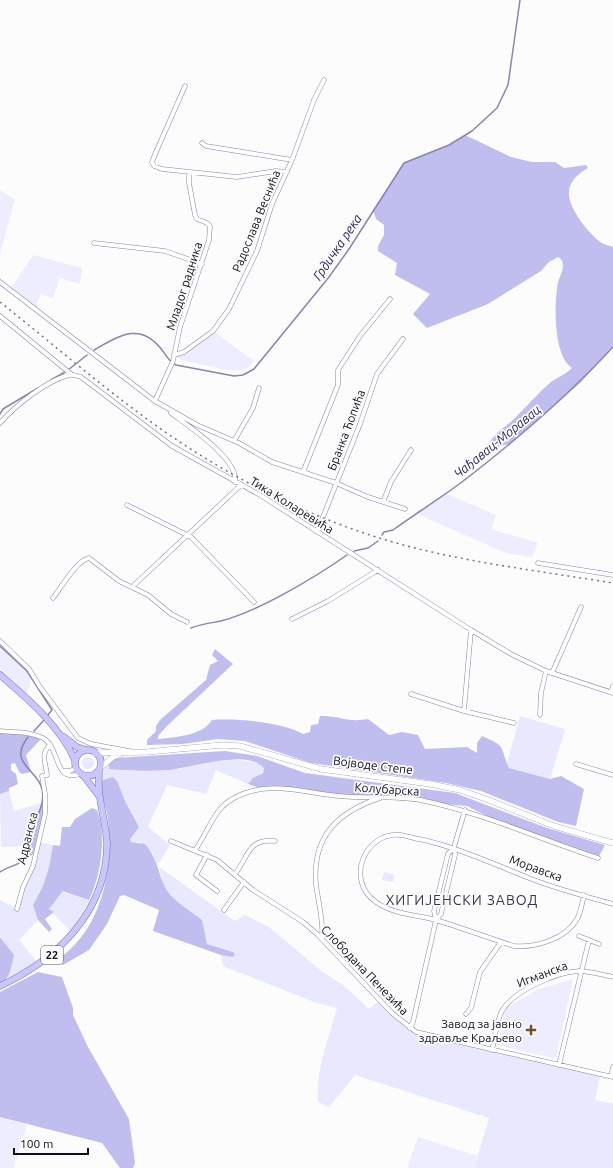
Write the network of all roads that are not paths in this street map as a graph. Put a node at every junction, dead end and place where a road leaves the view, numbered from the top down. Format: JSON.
{"nodes":[{"id":1,"x":324,"y":80,"type":"dead end"},
{"id":2,"x":184,"y":86,"type":"dead end"},
{"id":3,"x":202,"y":143,"type":"dead end"},
{"id":4,"x":292,"y":160,"type":"junction"},
{"id":5,"x":189,"y":172,"type":"junction"},
{"id":6,"x":287,"y":172,"type":"junction"},
{"id":7,"x":94,"y":243,"type":"dead end"},
{"id":8,"x":202,"y":264,"type":"junction"},
{"id":9,"x":0,"y":282,"type":"edge"},
{"id":10,"x":390,"y":299,"type":"dead end"},
{"id":11,"x":0,"y":316,"type":"edge"},
{"id":12,"x":402,"y":339,"type":"dead end"},
{"id":13,"x":174,"y":355,"type":"junction"},
{"id":14,"x":70,"y":373,"type":"junction"},
{"id":15,"x":259,"y":388,"type":"dead end"},
{"id":16,"x":155,"y":401,"type":"junction"},
{"id":17,"x":0,"y":423,"type":"edge"},
{"id":18,"x":234,"y":441,"type":"junction"},
{"id":19,"x":411,"y":450,"type":"dead end"},
{"id":20,"x":303,"y":472,"type":"junction"},
{"id":21,"x":235,"y":482,"type":"junction"},
{"id":22,"x":336,"y":483,"type":"junction"},
{"id":23,"x":241,"y":485,"type":"junction"},
{"id":24,"x":382,"y":502,"type":"junction"},
{"id":25,"x":127,"y":505,"type":"dead end"},
{"id":26,"x":404,"y":509,"type":"dead end"},
{"id":27,"x":317,"y":532,"type":"junction"},
{"id":28,"x":188,"y":535,"type":"junction"},
{"id":29,"x":538,"y":563,"type":"dead end"},
{"id":30,"x":378,"y":570,"type":"junction"},
{"id":31,"x":613,"y":575,"type":"edge"},
{"id":32,"x":132,"y":588,"type":"junction"},
{"id":33,"x":53,"y":598,"type":"dead end"},
{"id":34,"x":254,"y":602,"type":"dead end"},
{"id":35,"x":581,"y":607,"type":"dead end"},
{"id":36,"x":292,"y":619,"type":"dead end"},
{"id":37,"x":187,"y":622,"type":"dead end"},
{"id":38,"x":471,"y":630,"type":"junction"},
{"id":39,"x":0,"y":641,"type":"edge"},
{"id":40,"x":546,"y":671,"type":"junction"},
{"id":41,"x":552,"y":673,"type":"junction"},
{"id":42,"x":0,"y":675,"type":"edge"},
{"id":43,"x":613,"y":686,"type":"edge"},
{"id":44,"x":612,"y":693,"type":"edge"},
{"id":45,"x":411,"y":694,"type":"dead end"},
{"id":46,"x":464,"y":710,"type":"junction"},
{"id":47,"x":540,"y":715,"type":"dead end"},
{"id":48,"x":514,"y":723,"type":"dead end"},
{"id":49,"x":0,"y":731,"type":"edge"},
{"id":50,"x":59,"y":733,"type":"junction"},
{"id":51,"x":50,"y":745,"type":"junction"},
{"id":52,"x":87,"y":750,"type":"junction"},
{"id":53,"x":95,"y":752,"type":"junction"},
{"id":54,"x":124,"y":752,"type":"junction"},
{"id":55,"x":131,"y":752,"type":"junction"},
{"id":56,"x":75,"y":760,"type":"junction"},
{"id":57,"x":576,"y":764,"type":"dead end"},
{"id":58,"x":76,"y":768,"type":"junction"},
{"id":59,"x":99,"y":769,"type":"junction"},
{"id":60,"x":62,"y":771,"type":"junction"},
{"id":61,"x":82,"y":774,"type":"junction"},
{"id":62,"x":613,"y":775,"type":"edge"},
{"id":63,"x":99,"y":797,"type":"junction"},
{"id":64,"x":383,"y":797,"type":"junction"},
{"id":65,"x":465,"y":810,"type":"junction"},
{"id":66,"x":171,"y":841,"type":"dead end"},
{"id":67,"x":275,"y":841,"type":"dead end"},
{"id":68,"x":613,"y":843,"type":"edge"},
{"id":69,"x":454,"y":848,"type":"junction"},
{"id":70,"x":195,"y":850,"type":"junction"},
{"id":71,"x":207,"y":855,"type":"junction"},
{"id":72,"x":598,"y":858,"type":"dead end"},
{"id":73,"x":235,"y":874,"type":"junction"},
{"id":74,"x":244,"y":882,"type":"junction"},
{"id":75,"x":217,"y":891,"type":"dead end"},
{"id":76,"x":584,"y":895,"type":"junction"},
{"id":77,"x":613,"y":904,"type":"edge"},
{"id":78,"x":17,"y":909,"type":"dead end"},
{"id":79,"x":224,"y":910,"type":"dead end"},
{"id":80,"x":436,"y":920,"type":"junction"},
{"id":81,"x":579,"y":936,"type":"dead end"},
{"id":82,"x":322,"y":939,"type":"junction"},
{"id":83,"x":589,"y":940,"type":"junction"},
{"id":84,"x":500,"y":942,"type":"junction"},
{"id":85,"x":599,"y":944,"type":"dead end"},
{"id":86,"x":580,"y":971,"type":"junction"},
{"id":87,"x":613,"y":977,"type":"edge"},
{"id":88,"x":0,"y":986,"type":"edge"},
{"id":89,"x":466,"y":1014,"type":"dead end"},
{"id":90,"x":410,"y":1028,"type":"junction"},
{"id":91,"x":492,"y":1050,"type":"junction"},
{"id":92,"x":559,"y":1065,"type":"junction"},
{"id":93,"x":613,"y":1067,"type":"edge"},
{"id":94,"x":612,"y":1076,"type":"edge"}],
"edges":[{"from":1,"to":4,"type":"street","name":"Радослава Веснића"},
{"from":2,"to":5,"type":"street"},
{"from":3,"to":4,"type":"street","name":"Радослава Веснића"},
{"from":4,"to":6,"type":"street","name":"Радослава Веснића"},
{"from":5,"to":6,"type":"street"},
{"from":5,"to":8,"type":"street","name":"Младог радника"},
{"from":6,"to":13,"type":"street","name":"Радослава Веснића"},
{"from":7,"to":8,"type":"street"},
{"from":8,"to":13,"type":"street","name":"Младог радника"},
{"from":9,"to":16,"type":"street","name":"Тика Коларевића"},
{"from":10,"to":20,"type":"street"},
{"from":11,"to":14,"type":"street"},
{"from":12,"to":22,"type":"street","name":"Бранка Ћопића"},
{"from":13,"to":16,"type":"street","name":"Младог радника"},
{"from":14,"to":17,"type":"street"},
{"from":14,"to":21,"type":"street"},
{"from":15,"to":18,"type":"street"},
{"from":16,"to":18,"type":"street"},
{"from":16,"to":21,"type":"street","name":"Тика Коларевића"},
{"from":18,"to":20,"type":"street"},
{"from":19,"to":24,"type":"street"},
{"from":20,"to":22,"type":"street"},
{"from":21,"to":23,"type":"street","name":"Тика Коларевића"},
{"from":22,"to":24,"type":"street"},
{"from":22,"to":27,"type":"street","name":"Бранка Ћопића"},
{"from":23,"to":27,"type":"street","name":"Тика Коларевића"},
{"from":23,"to":28,"type":"street"},
{"from":24,"to":26,"type":"street"},
{"from":25,"to":28,"type":"street"},
{"from":27,"to":30,"type":"street","name":"Тика Коларевића"},
{"from":28,"to":32,"type":"street"},
{"from":28,"to":34,"type":"street"},
{"from":29,"to":31,"type":"street"},
{"from":30,"to":36,"type":"street"},
{"from":30,"to":38,"type":"street","name":"Тика Коларевића"},
{"from":32,"to":33,"type":"street"},
{"from":32,"to":37,"type":"street"},
{"from":35,"to":41,"type":"street"},
{"from":38,"to":40,"type":"street","name":"Тика Коларевића"},
{"from":38,"to":46,"type":"street"},
{"from":39,"to":55,"type":"street"},
{"from":40,"to":41,"type":"street","name":"Тика Коларевића"},
{"from":40,"to":47,"type":"street"},
{"from":41,"to":44,"type":"street","name":"Тика Коларевића"},
{"from":42,"to":50,"type":"main road","number":"22"},
{"from":43,"to":44,"type":"street"},
{"from":45,"to":46,"type":"street"},
{"from":46,"to":48,"type":"street"},
{"from":49,"to":51,"type":"street"},
{"from":50,"to":52,"type":"main road","number":"22"},
{"from":50,"to":56,"type":"main road","number":"22"},
{"from":51,"to":60,"type":"street"},
{"from":51,"to":78,"type":"street","name":"Адранска"},
{"from":52,"to":53,"type":"main road","number":"22"},
{"from":52,"to":56,"type":"main road"},
{"from":53,"to":54,"type":"street","name":"Војводе Степе"},
{"from":53,"to":59,"type":"main road","number":"22"},
{"from":54,"to":55,"type":"street","name":"Војводе Степе"},
{"from":54,"to":59,"type":"street"},
{"from":55,"to":68,"type":"street","name":"Војводе Степе"},
{"from":56,"to":58,"type":"main road","number":"22"},
{"from":57,"to":62,"type":"street"},
{"from":58,"to":60,"type":"street"},
{"from":58,"to":61,"type":"main road","number":"22"},
{"from":59,"to":61,"type":"main road"},
{"from":59,"to":63,"type":"main road","number":"22"},
{"from":60,"to":61,"type":"street"},
{"from":61,"to":63,"type":"main road","number":"22"},
{"from":63,"to":88,"type":"main road","number":"22"},
{"from":64,"to":65,"type":"street","name":"Колубарска"},
{"from":64,"to":70,"type":"street","name":"Колубарска"},
{"from":64,"to":82,"type":"street"},
{"from":65,"to":69,"type":"street"},
{"from":65,"to":72,"type":"street","name":"Колубарска"},
{"from":66,"to":70,"type":"street","name":"Слободана Пенезића"},
{"from":67,"to":73,"type":"street"},
{"from":69,"to":76,"type":"street","name":"Моравска"},
{"from":69,"to":80,"type":"street"},
{"from":69,"to":80,"type":"street"},
{"from":69,"to":80,"type":"street","name":"Моравска"},
{"from":70,"to":71,"type":"street","name":"Слободана Пенезића"},
{"from":71,"to":73,"type":"street","name":"Слободана Пенезића"},
{"from":71,"to":75,"type":"street"},
{"from":73,"to":74,"type":"street","name":"Слободана Пенезића"},
{"from":74,"to":79,"type":"street"},
{"from":74,"to":82,"type":"street","name":"Слободана Пенезића"},
{"from":76,"to":77,"type":"street","name":"Моравска"},
{"from":76,"to":84,"type":"street","name":"Моравска"},
{"from":80,"to":84,"type":"street","name":"Моравска"},
{"from":80,"to":90,"type":"street"},
{"from":81,"to":83,"type":"street"},
{"from":82,"to":90,"type":"street","name":"Слободана Пенезића"},
{"from":83,"to":85,"type":"street"},
{"from":83,"to":86,"type":"street"},
{"from":84,"to":89,"type":"street"},
{"from":86,"to":87,"type":"street","name":"Игманска"},
{"from":86,"to":91,"type":"street","name":"Игманска"},
{"from":86,"to":92,"type":"street"},
{"from":90,"to":91,"type":"street","name":"Слободана Пенезића"},
{"from":91,"to":92,"type":"street","name":"Слободана Пенезића"},
{"from":92,"to":94,"type":"street","name":"Слободана Пенезића"},
{"from":93,"to":94,"type":"street"}]}
